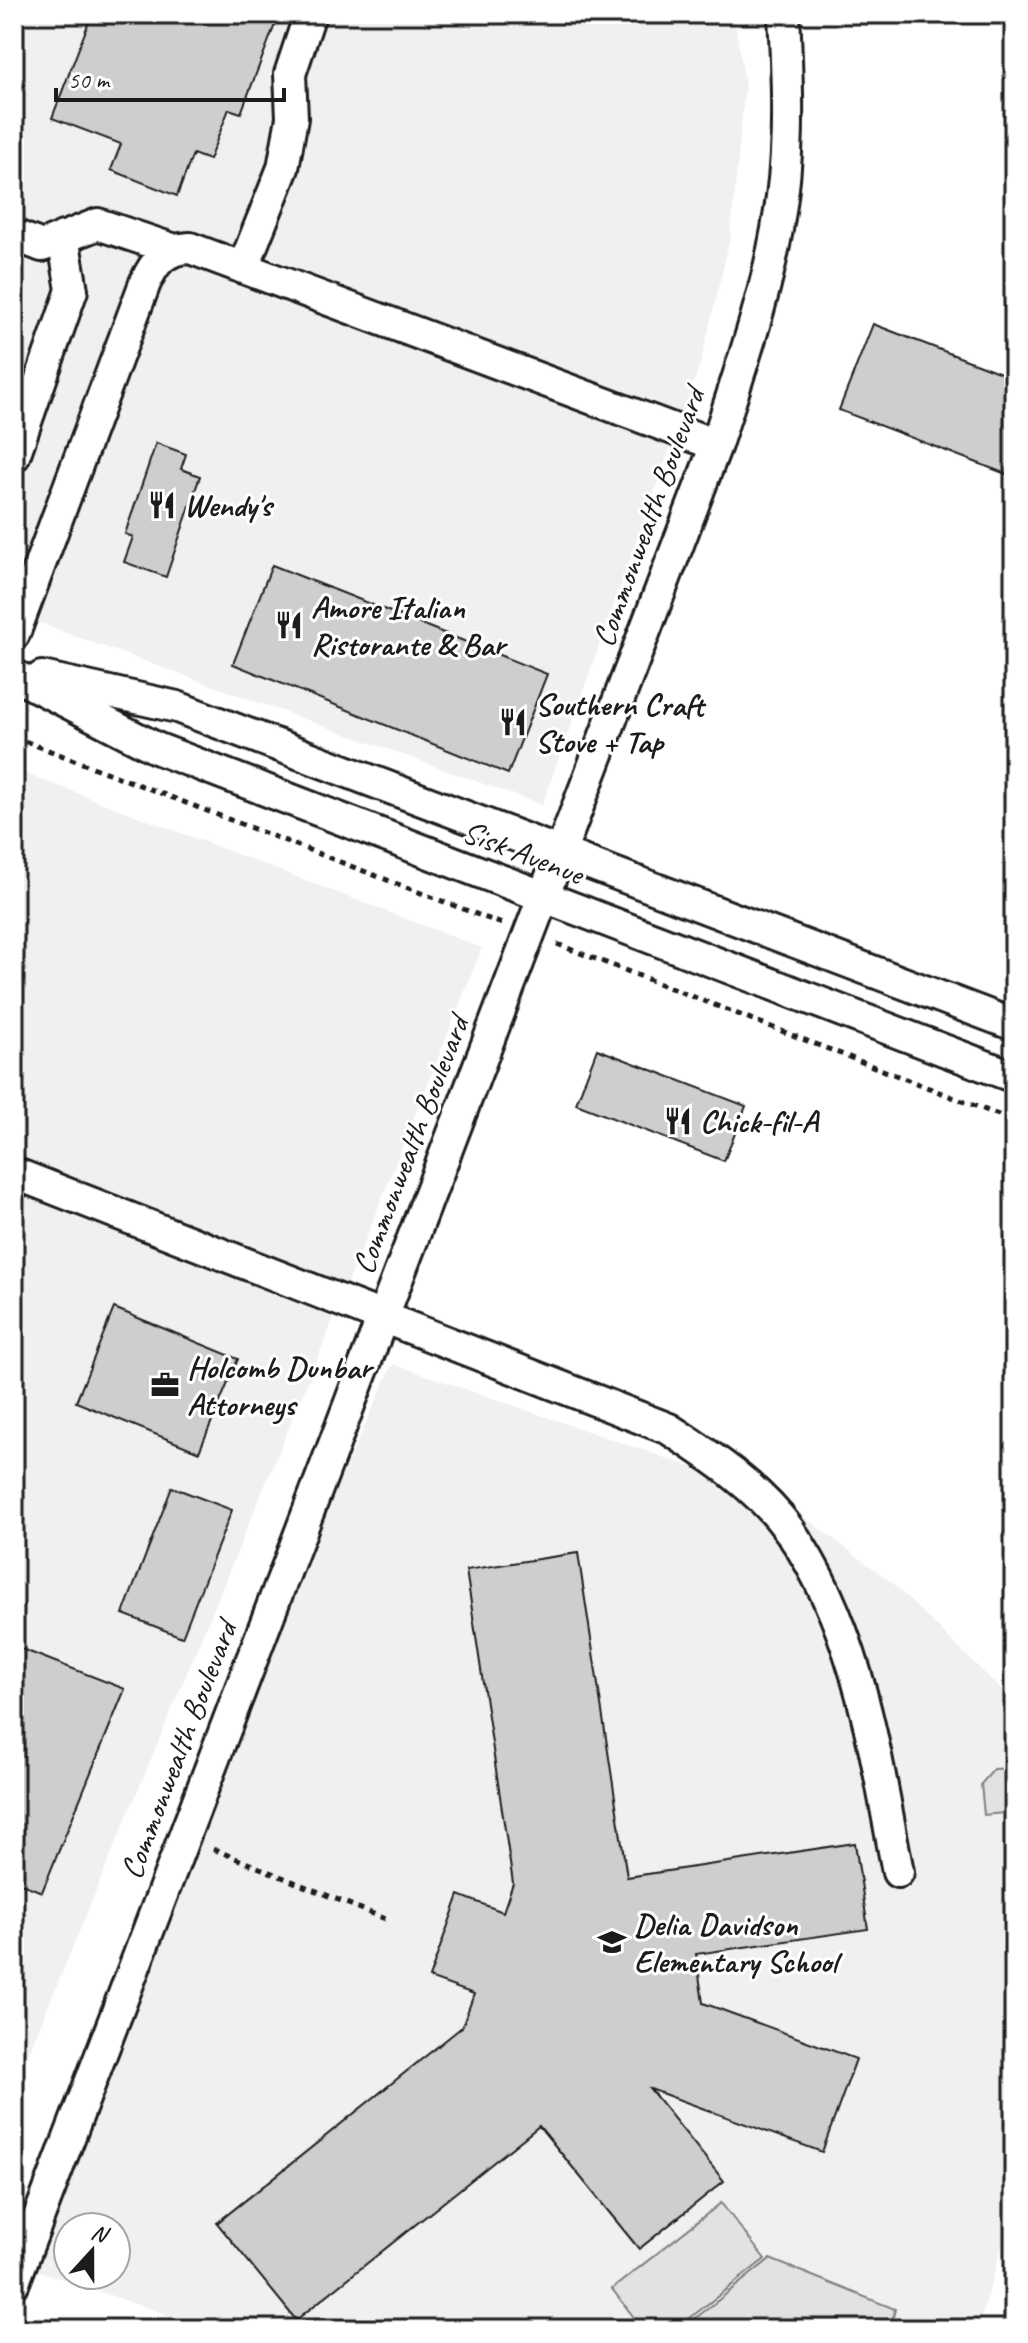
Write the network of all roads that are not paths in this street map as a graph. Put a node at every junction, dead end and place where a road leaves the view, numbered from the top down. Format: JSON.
{"nodes":[{"id":1,"x":310,"y":14,"type":"edge"},
{"id":2,"x":784,"y":14,"type":"edge"},
{"id":3,"x":14,"y":235,"type":"edge"},
{"id":4,"x":63,"y":237,"type":"junction"},
{"id":5,"x":172,"y":249,"type":"junction"},
{"id":6,"x":243,"y":268,"type":"junction"},
{"id":7,"x":16,"y":444,"type":"edge"},
{"id":8,"x":716,"y":445,"type":"junction"},
{"id":9,"x":14,"y":634,"type":"edge"},
{"id":10,"x":14,"y":673,"type":"edge"},
{"id":11,"x":563,"y":851,"type":"junction"},
{"id":12,"x":544,"y":899,"type":"junction"},
{"id":13,"x":1014,"y":1025,"type":"edge"},
{"id":14,"x":1014,"y":1077,"type":"edge"},
{"id":15,"x":14,"y":1173,"type":"edge"},
{"id":16,"x":382,"y":1316,"type":"junction"},
{"id":17,"x":898,"y":1872,"type":"dead end"},
{"id":18,"x":14,"y":2282,"type":"edge"}],
"edges":[{"from":1,"to":6,"type":"street"},
{"from":2,"to":8,"type":"street","name":"Commonwealth Boulevard"},
{"from":3,"to":4,"type":"street"},
{"from":4,"to":5,"type":"street"},
{"from":4,"to":7,"type":"street"},
{"from":5,"to":6,"type":"street"},
{"from":5,"to":9,"type":"street"},
{"from":6,"to":8,"type":"street"},
{"from":8,"to":11,"type":"street","name":"Commonwealth Boulevard"},
{"from":10,"to":11,"type":"street","name":"Sisk Avenue"},
{"from":10,"to":12,"type":"street","name":"Sisk Avenue"},
{"from":11,"to":12,"type":"street","name":"Commonwealth Boulevard"},
{"from":11,"to":13,"type":"street","name":"Sisk Avenue"},
{"from":12,"to":14,"type":"street","name":"Sisk Avenue"},
{"from":12,"to":16,"type":"street","name":"Commonwealth Boulevard"},
{"from":15,"to":16,"type":"street"},
{"from":16,"to":17,"type":"street"},
{"from":16,"to":18,"type":"street","name":"Commonwealth Boulevard"}]}
